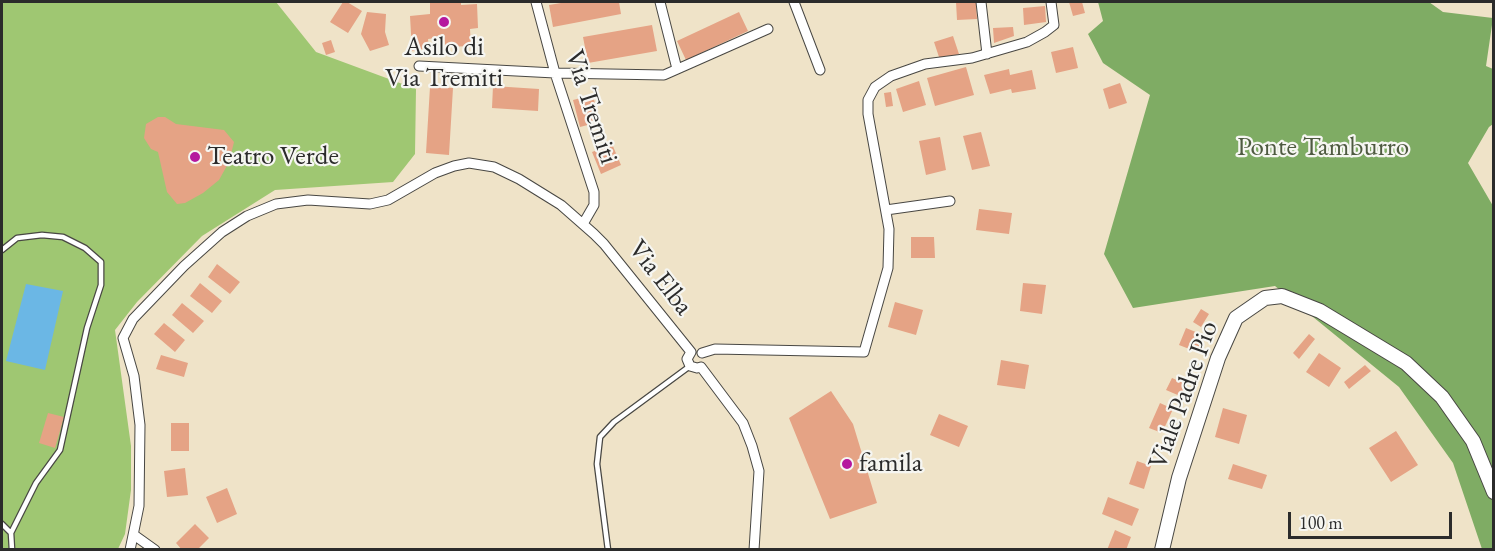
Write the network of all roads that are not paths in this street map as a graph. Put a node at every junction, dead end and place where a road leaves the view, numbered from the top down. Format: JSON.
{"nodes":[{"id":1,"x":536,"y":2,"type":"edge"},
{"id":2,"x":660,"y":2,"type":"edge"},
{"id":3,"x":794,"y":2,"type":"edge"},
{"id":4,"x":981,"y":2,"type":"edge"},
{"id":5,"x":1051,"y":2,"type":"edge"},
{"id":6,"x":768,"y":29,"type":"dead end"},
{"id":7,"x":987,"y":54,"type":"junction"},
{"id":8,"x":419,"y":66,"type":"dead end"},
{"id":9,"x":677,"y":69,"type":"junction"},
{"id":10,"x":820,"y":70,"type":"dead end"},
{"id":11,"x":555,"y":73,"type":"junction"},
{"id":12,"x":950,"y":201,"type":"dead end"},
{"id":13,"x":886,"y":210,"type":"junction"},
{"id":14,"x":583,"y":224,"type":"junction"},
{"id":15,"x":2,"y":250,"type":"edge"},
{"id":16,"x":691,"y":352,"type":"junction"},
{"id":17,"x":702,"y":353,"type":"junction"},
{"id":18,"x":690,"y":366,"type":"junction"},
{"id":19,"x":700,"y":367,"type":"junction"},
{"id":20,"x":1494,"y":492,"type":"edge"},
{"id":21,"x":2,"y":524,"type":"edge"},
{"id":22,"x":11,"y":533,"type":"junction"},
{"id":23,"x":134,"y":535,"type":"junction"},
{"id":24,"x":12,"y":549,"type":"edge"},
{"id":25,"x":130,"y":549,"type":"edge"},
{"id":26,"x":155,"y":549,"type":"edge"},
{"id":27,"x":608,"y":549,"type":"edge"},
{"id":28,"x":754,"y":549,"type":"edge"},
{"id":29,"x":1162,"y":549,"type":"edge"}],
"edges":[{"from":1,"to":11,"type":"street","name":"Via Tremiti"},
{"from":2,"to":9,"type":"street"},
{"from":3,"to":10,"type":"street"},
{"from":4,"to":7,"type":"street"},
{"from":5,"to":7,"type":"street"},
{"from":6,"to":9,"type":"street"},
{"from":7,"to":13,"type":"street"},
{"from":8,"to":11,"type":"street"},
{"from":9,"to":11,"type":"street"},
{"from":11,"to":14,"type":"street","name":"Via Tremiti"},
{"from":12,"to":13,"type":"street"},
{"from":13,"to":17,"type":"street","name":"Via Elba"},
{"from":14,"to":16,"type":"street","name":"Via Elba"},
{"from":14,"to":23,"type":"street","name":"Via Elba"},
{"from":15,"to":22,"type":"lane"},
{"from":16,"to":17,"type":"street","name":"Via Elba"},
{"from":16,"to":18,"type":"street","name":"Via Elba"},
{"from":17,"to":19,"type":"street"},
{"from":18,"to":19,"type":"street"},
{"from":18,"to":27,"type":"lane"},
{"from":19,"to":28,"type":"street"},
{"from":20,"to":29,"type":"street","name":"Viale Padre Pio"},
{"from":21,"to":22,"type":"lane"},
{"from":22,"to":24,"type":"lane"},
{"from":23,"to":25,"type":"street","name":"Via Elba"},
{"from":23,"to":26,"type":"street"}]}
